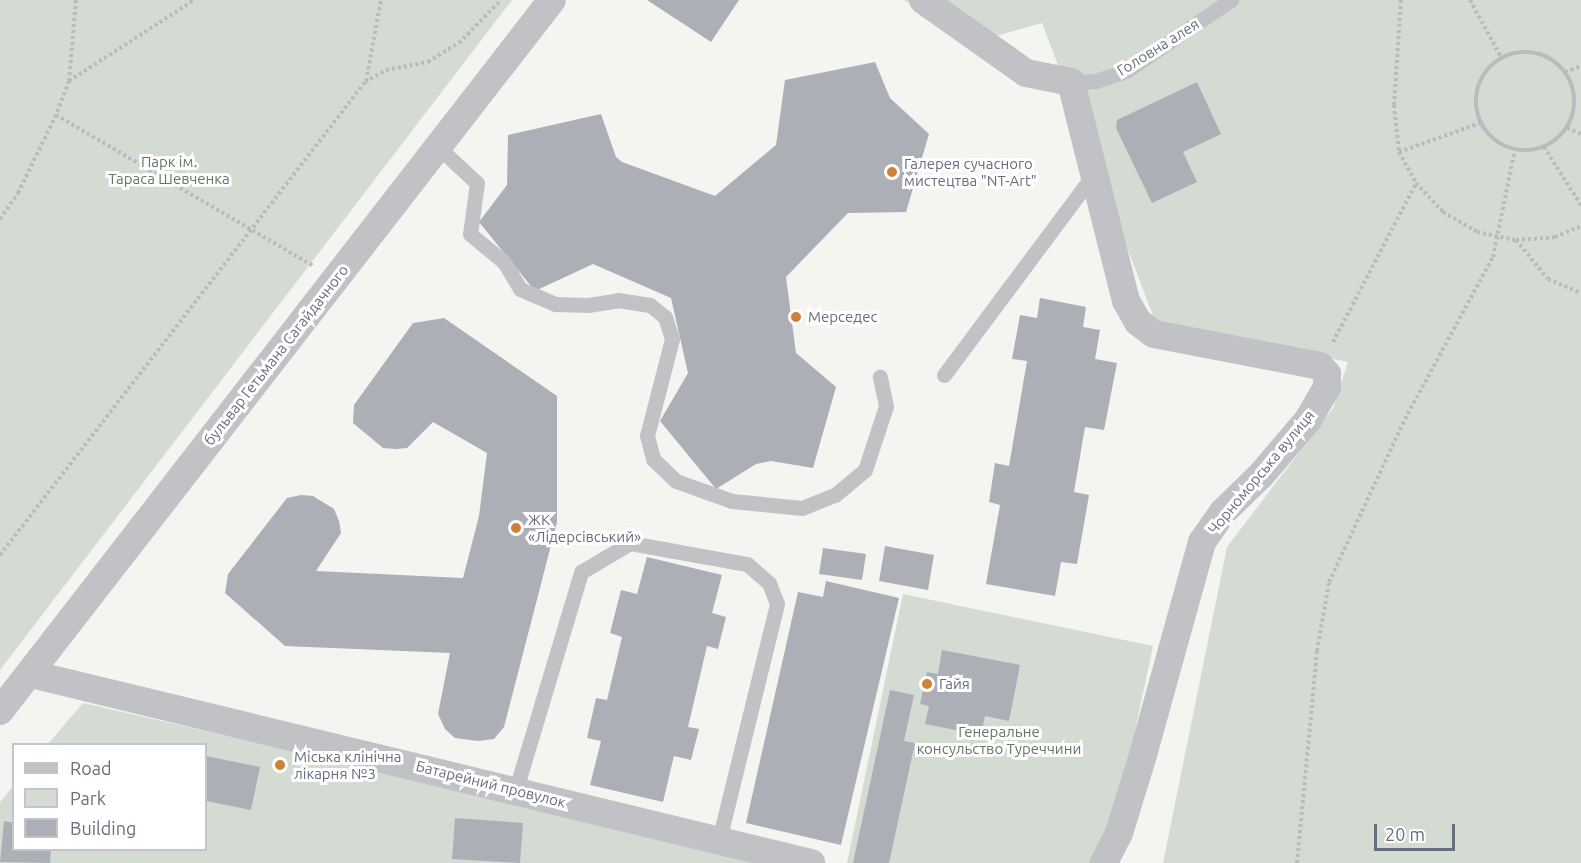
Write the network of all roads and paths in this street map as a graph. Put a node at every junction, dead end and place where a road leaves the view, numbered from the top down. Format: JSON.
{"nodes":[{"id":1,"x":76,"y":0,"type":"edge"},
{"id":2,"x":194,"y":0,"type":"edge"},
{"id":3,"x":381,"y":0,"type":"edge"},
{"id":4,"x":501,"y":0,"type":"edge"},
{"id":5,"x":552,"y":0,"type":"edge"},
{"id":6,"x":923,"y":0,"type":"edge"},
{"id":7,"x":1231,"y":0,"type":"edge"},
{"id":8,"x":1401,"y":0,"type":"edge"},
{"id":9,"x":1470,"y":0,"type":"edge"},
{"id":10,"x":1501,"y":57,"type":"junction"},
{"id":11,"x":1581,"y":66,"type":"edge"},
{"id":12,"x":1565,"y":72,"type":"junction"},
{"id":13,"x":69,"y":81,"type":"junction"},
{"id":14,"x":365,"y":82,"type":"junction"},
{"id":15,"x":1071,"y":82,"type":"junction"},
{"id":16,"x":56,"y":115,"type":"junction"},
{"id":17,"x":1480,"y":123,"type":"junction"},
{"id":18,"x":1567,"y":128,"type":"junction"},
{"id":19,"x":1581,"y":134,"type":"edge"},
{"id":20,"x":437,"y":146,"type":"junction"},
{"id":21,"x":1544,"y":147,"type":"junction"},
{"id":22,"x":1515,"y":149,"type":"junction"},
{"id":23,"x":1400,"y":152,"type":"junction"},
{"id":24,"x":1094,"y":175,"type":"junction"},
{"id":25,"x":1416,"y":183,"type":"junction"},
{"id":26,"x":1581,"y":205,"type":"edge"},
{"id":27,"x":0,"y":219,"type":"edge"},
{"id":28,"x":1581,"y":226,"type":"edge"},
{"id":29,"x":253,"y":231,"type":"junction"},
{"id":30,"x":1498,"y":236,"type":"junction"},
{"id":31,"x":1516,"y":240,"type":"junction"},
{"id":32,"x":334,"y":279,"type":"junction"},
{"id":33,"x":1581,"y":293,"type":"edge"},
{"id":34,"x":1320,"y":366,"type":"junction"},
{"id":35,"x":944,"y":375,"type":"dead end"},
{"id":36,"x":880,"y":377,"type":"dead end"},
{"id":37,"x":0,"y":555,"type":"edge"},
{"id":38,"x":31,"y":674,"type":"junction"},
{"id":39,"x":0,"y":711,"type":"edge"},
{"id":40,"x":516,"y":789,"type":"junction"},
{"id":41,"x":719,"y":841,"type":"junction"},
{"id":42,"x":811,"y":863,"type":"edge"},
{"id":43,"x":1104,"y":863,"type":"edge"},
{"id":44,"x":1297,"y":863,"type":"edge"}],
"edges":[{"from":1,"to":13,"type":"path"},
{"from":2,"to":13,"type":"path"},
{"from":3,"to":14,"type":"path"},
{"from":4,"to":14,"type":"path"},
{"from":5,"to":20,"type":"street","name":"бульвар Гетьмана Сагайдачного"},
{"from":6,"to":15,"type":"street","name":"Головна алея"},
{"from":7,"to":15,"type":"lane","name":"Головна алея"},
{"from":8,"to":23,"type":"path"},
{"from":9,"to":10,"type":"path"},
{"from":10,"to":12,"type":"path"},
{"from":10,"to":17,"type":"path"},
{"from":11,"to":12,"type":"path"},
{"from":12,"to":18,"type":"path"},
{"from":13,"to":16,"type":"path"},
{"from":14,"to":29,"type":"path"},
{"from":15,"to":24,"type":"street"},
{"from":16,"to":27,"type":"path"},
{"from":16,"to":29,"type":"path"},
{"from":17,"to":22,"type":"path"},
{"from":17,"to":23,"type":"path"},
{"from":18,"to":19,"type":"path"},
{"from":18,"to":21,"type":"path"},
{"from":20,"to":32,"type":"street","name":"бульвар Гетьмана Сагайдачного"},
{"from":20,"to":36,"type":"lane"},
{"from":21,"to":22,"type":"path"},
{"from":21,"to":26,"type":"path"},
{"from":22,"to":30,"type":"path"},
{"from":23,"to":25,"type":"path"},
{"from":24,"to":34,"type":"street"},
{"from":24,"to":35,"type":"lane"},
{"from":25,"to":30,"type":"path"},
{"from":25,"to":34,"type":"path"},
{"from":28,"to":31,"type":"path"},
{"from":29,"to":32,"type":"path"},
{"from":29,"to":37,"type":"path"},
{"from":30,"to":31,"type":"path"},
{"from":30,"to":44,"type":"path"},
{"from":31,"to":33,"type":"path"},
{"from":32,"to":38,"type":"street","name":"бульвар Гетьмана Сагайдачного"},
{"from":34,"to":43,"type":"street","name":"Чорноморська вулиця"},
{"from":38,"to":39,"type":"street","name":"бульвар Гетьмана Сагайдачного"},
{"from":38,"to":40,"type":"street","name":"Батарейний провулок"},
{"from":40,"to":41,"type":"street","name":"Батарейний провулок"},
{"from":40,"to":41,"type":"lane"},
{"from":41,"to":42,"type":"street","name":"Батарейний провулок"}]}
